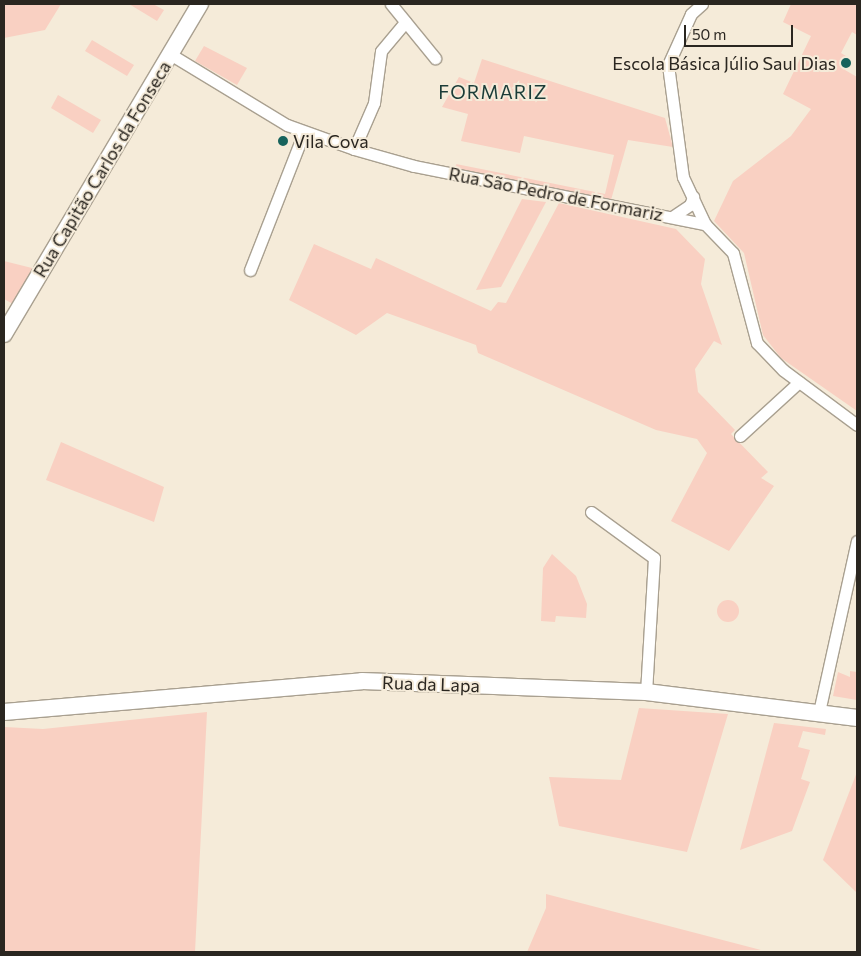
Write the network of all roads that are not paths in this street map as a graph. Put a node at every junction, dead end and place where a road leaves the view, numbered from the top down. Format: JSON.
{"nodes":[{"id":1,"x":200,"y":4,"type":"edge"},
{"id":2,"x":390,"y":4,"type":"edge"},
{"id":3,"x":702,"y":4,"type":"edge"},
{"id":4,"x":405,"y":22,"type":"junction"},
{"id":5,"x":170,"y":54,"type":"junction"},
{"id":6,"x":435,"y":58,"type":"dead end"},
{"id":7,"x":304,"y":132,"type":"junction"},
{"id":8,"x":354,"y":149,"type":"junction"},
{"id":9,"x":693,"y":197,"type":"junction"},
{"id":10,"x":672,"y":217,"type":"junction"},
{"id":11,"x":705,"y":224,"type":"junction"},
{"id":12,"x":250,"y":270,"type":"dead end"},
{"id":13,"x":4,"y":334,"type":"edge"},
{"id":14,"x":799,"y":382,"type":"junction"},
{"id":15,"x":857,"y":425,"type":"edge"},
{"id":16,"x":740,"y":436,"type":"dead end"},
{"id":17,"x":591,"y":512,"type":"dead end"},
{"id":18,"x":857,"y":541,"type":"edge"},
{"id":19,"x":646,"y":692,"type":"junction"},
{"id":20,"x":4,"y":712,"type":"edge"},
{"id":21,"x":819,"y":712,"type":"junction"},
{"id":22,"x":857,"y":718,"type":"edge"}],
"edges":[{"from":1,"to":5,"type":"main road","name":"Rua Capitão Carlos da Fonseca"},
{"from":2,"to":4,"type":"street"},
{"from":3,"to":9,"type":"street"},
{"from":4,"to":6,"type":"street"},
{"from":4,"to":8,"type":"street"},
{"from":5,"to":7,"type":"street","name":"Rua São Pedro de Formariz"},
{"from":5,"to":13,"type":"main road","name":"Rua Capitão Carlos da Fonseca"},
{"from":7,"to":8,"type":"street","name":"Rua São Pedro de Formariz"},
{"from":7,"to":12,"type":"street"},
{"from":8,"to":10,"type":"street","name":"Rua São Pedro de Formariz"},
{"from":9,"to":10,"type":"street"},
{"from":9,"to":11,"type":"street"},
{"from":10,"to":11,"type":"street","name":"Rua São Pedro de Formariz"},
{"from":11,"to":14,"type":"street"},
{"from":14,"to":15,"type":"street"},
{"from":14,"to":16,"type":"street"},
{"from":17,"to":19,"type":"street"},
{"from":18,"to":21,"type":"street"},
{"from":19,"to":20,"type":"main road","name":"Rua da Lapa"},
{"from":19,"to":21,"type":"main road","name":"Rua da Lapa"},
{"from":21,"to":22,"type":"main road","name":"Rua da Lapa"}]}
